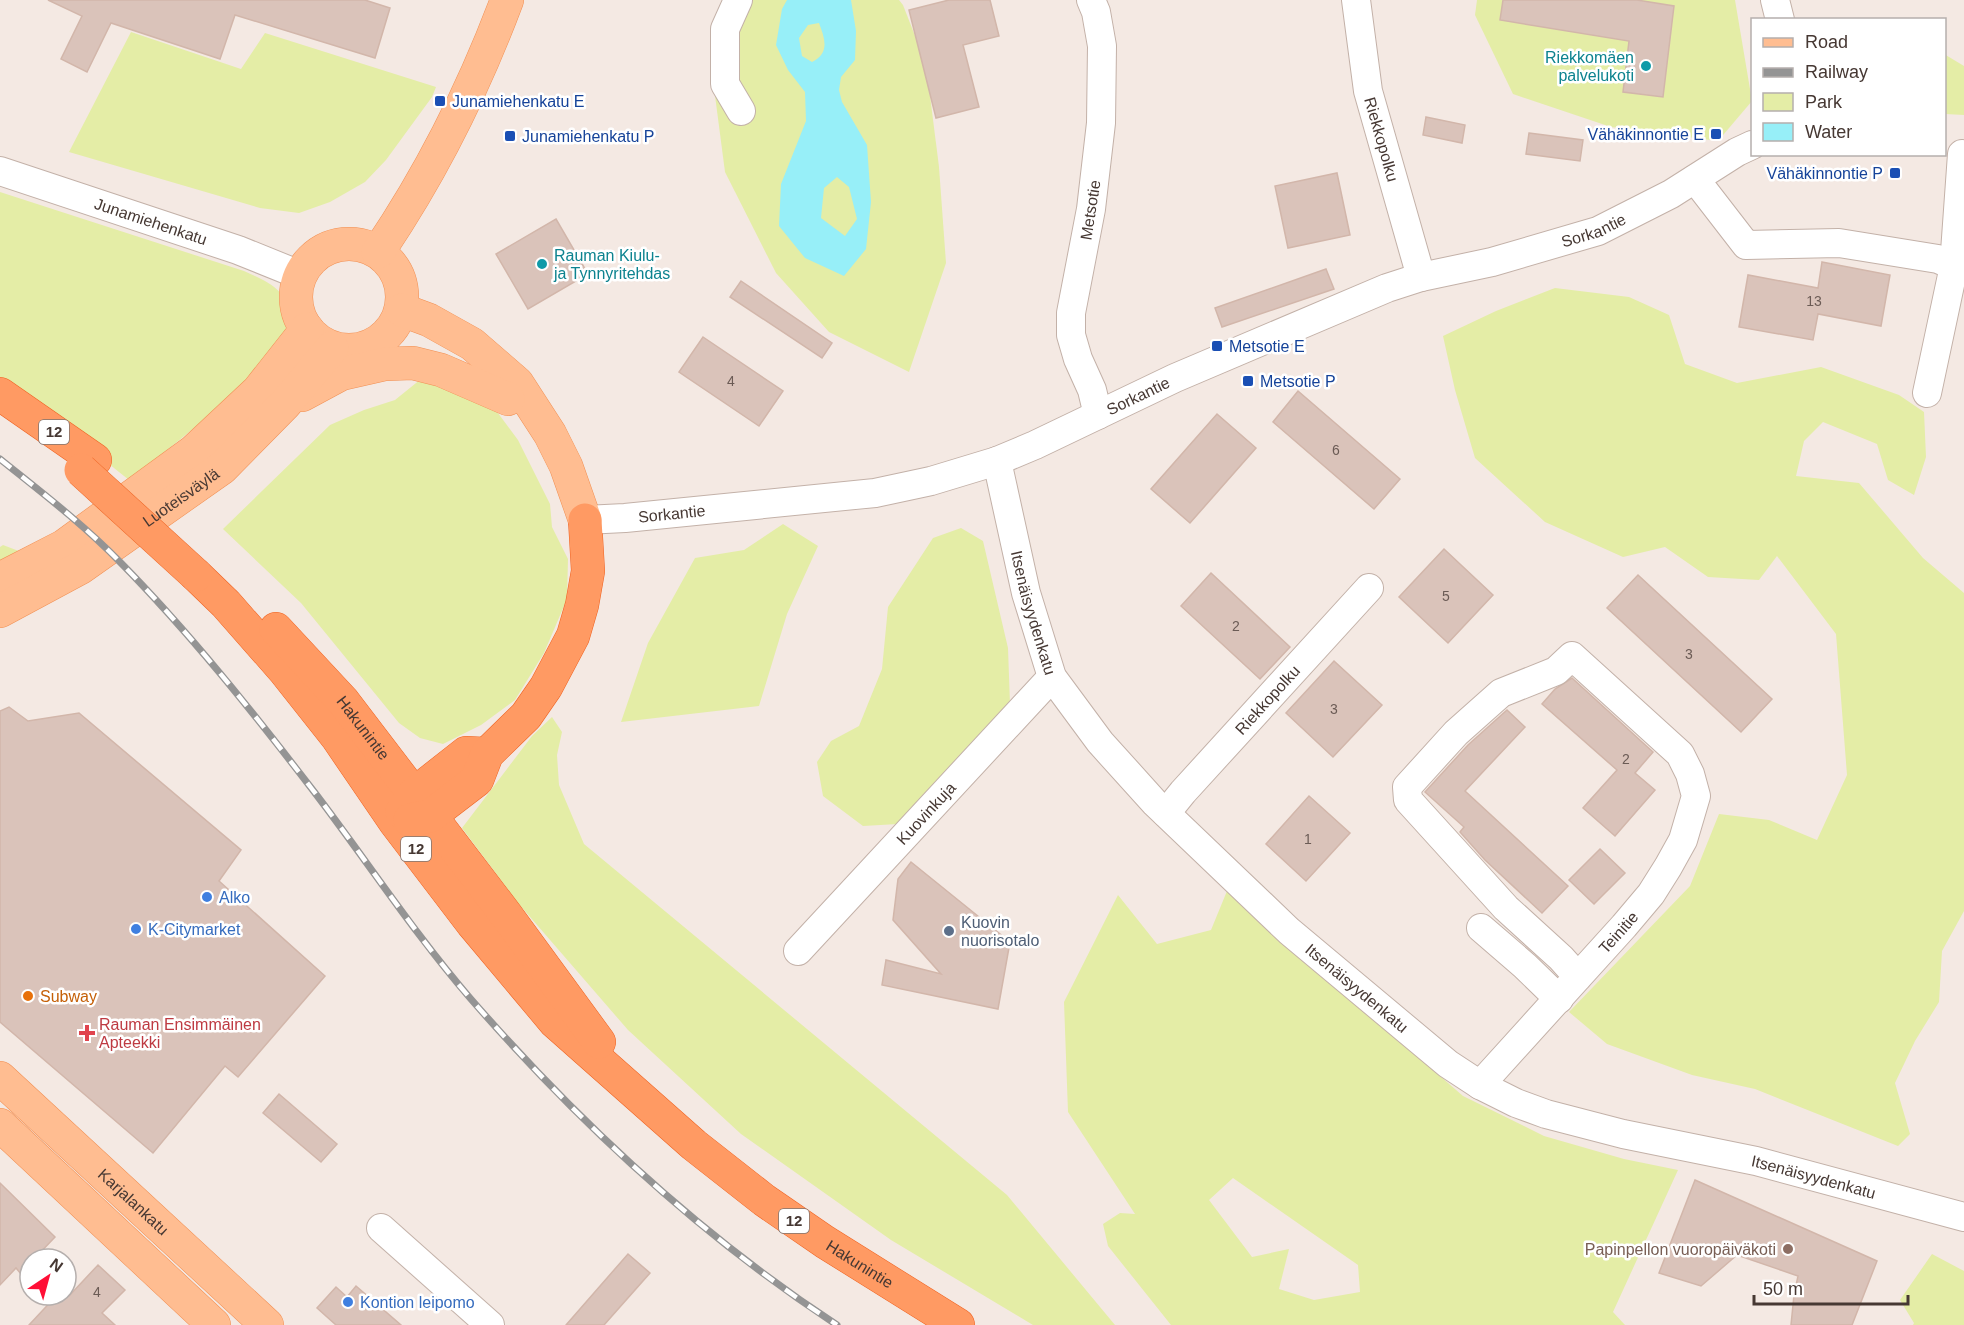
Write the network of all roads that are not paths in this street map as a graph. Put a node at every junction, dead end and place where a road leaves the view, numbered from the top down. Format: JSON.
{"nodes":[{"id":1,"x":507,"y":0,"type":"edge"},
{"id":2,"x":738,"y":0,"type":"edge"},
{"id":3,"x":1091,"y":0,"type":"edge"},
{"id":4,"x":1356,"y":0,"type":"edge"},
{"id":5,"x":1775,"y":0,"type":"edge"},
{"id":6,"x":1780,"y":18,"type":"edge"},
{"id":7,"x":741,"y":111,"type":"dead end"},
{"id":8,"x":1751,"y":145,"type":"edge"},
{"id":9,"x":1957,"y":153,"type":"edge"},
{"id":10,"x":0,"y":171,"type":"edge"},
{"id":11,"x":1695,"y":179,"type":"junction"},
{"id":12,"x":378,"y":252,"type":"junction"},
{"id":13,"x":1954,"y":266,"type":"junction"},
{"id":14,"x":300,"y":275,"type":"junction"},
{"id":15,"x":1421,"y":277,"type":"junction"},
{"id":16,"x":402,"y":310,"type":"junction"},
{"id":17,"x":320,"y":339,"type":"junction"},
{"id":18,"x":381,"y":340,"type":"junction"},
{"id":19,"x":1927,"y":393,"type":"dead end"},
{"id":20,"x":6,"y":399,"type":"edge"},
{"id":21,"x":508,"y":399,"type":"junction"},
{"id":22,"x":285,"y":404,"type":"junction"},
{"id":23,"x":1098,"y":415,"type":"junction"},
{"id":24,"x":550,"y":434,"type":"junction"},
{"id":25,"x":998,"y":461,"type":"junction"},
{"id":26,"x":585,"y":520,"type":"junction"},
{"id":27,"x":203,"y":568,"type":"junction"},
{"id":28,"x":0,"y":579,"type":"edge"},
{"id":29,"x":1369,"y":588,"type":"dead end"},
{"id":30,"x":0,"y":611,"type":"edge"},
{"id":31,"x":1052,"y":677,"type":"junction"},
{"id":32,"x":422,"y":805,"type":"junction"},
{"id":33,"x":1166,"y":813,"type":"junction"},
{"id":34,"x":395,"y":822,"type":"junction"},
{"id":35,"x":1481,"y":928,"type":"dead end"},
{"id":36,"x":798,"y":951,"type":"dead end"},
{"id":37,"x":1578,"y":977,"type":"junction"},
{"id":38,"x":1558,"y":999,"type":"junction"},
{"id":39,"x":0,"y":1078,"type":"edge"},
{"id":40,"x":1480,"y":1085,"type":"junction"},
{"id":41,"x":653,"y":1109,"type":"junction"},
{"id":42,"x":0,"y":1125,"type":"edge"},
{"id":43,"x":1964,"y":1217,"type":"edge"},
{"id":44,"x":381,"y":1228,"type":"dead end"},
{"id":45,"x":952,"y":1321,"type":"edge"},
{"id":46,"x":214,"y":1325,"type":"edge"},
{"id":47,"x":267,"y":1325,"type":"edge"},
{"id":48,"x":490,"y":1325,"type":"edge"}],
"edges":[{"from":1,"to":12,"type":"main road"},
{"from":2,"to":7,"type":"street"},
{"from":3,"to":23,"type":"street","name":"Metsotie"},
{"from":4,"to":15,"type":"street","name":"Riekkopolku"},
{"from":5,"to":6,"type":"street"},
{"from":8,"to":11,"type":"street","name":"Sorkantie"},
{"from":9,"to":13,"type":"street"},
{"from":10,"to":14,"type":"street","name":"Junamiehenkatu"},
{"from":11,"to":13,"type":"street"},
{"from":11,"to":15,"type":"street","name":"Sorkantie"},
{"from":12,"to":14,"type":"main road"},
{"from":12,"to":16,"type":"main road"},
{"from":13,"to":19,"type":"street"},
{"from":14,"to":17,"type":"main road"},
{"from":15,"to":23,"type":"street","name":"Sorkantie"},
{"from":16,"to":18,"type":"main road"},
{"from":16,"to":24,"type":"main road"},
{"from":17,"to":18,"type":"main road"},
{"from":17,"to":22,"type":"main road","name":"Luoteisväylä"},
{"from":17,"to":28,"type":"main road","name":"Luoteisväylä"},
{"from":18,"to":21,"type":"main road"},
{"from":20,"to":27,"type":"highway","name":"Hakunintie","number":"12"},
{"from":21,"to":22,"type":"main road"},
{"from":21,"to":24,"type":"main road"},
{"from":22,"to":30,"type":"main road","name":"Luoteisväylä"},
{"from":23,"to":25,"type":"street","name":"Sorkantie"},
{"from":24,"to":26,"type":"main road"},
{"from":25,"to":26,"type":"street","name":"Sorkantie"},
{"from":25,"to":31,"type":"street","name":"Itsenäisyydenkatu"},
{"from":26,"to":32,"type":"highway"},
{"from":27,"to":32,"type":"highway","name":"Hakunintie","number":"12"},
{"from":27,"to":34,"type":"highway","name":"Hakunintie","number":"12"},
{"from":29,"to":33,"type":"street","name":"Riekkopolku"},
{"from":31,"to":33,"type":"street","name":"Itsenäisyydenkatu"},
{"from":31,"to":36,"type":"street","name":"Kuovinkuja"},
{"from":32,"to":34,"type":"highway"},
{"from":32,"to":41,"type":"highway","name":"Hakunintie","number":"12"},
{"from":33,"to":40,"type":"street","name":"Itsenäisyydenkatu"},
{"from":34,"to":41,"type":"highway","name":"Hakunintie","number":"12"},
{"from":35,"to":38,"type":"street"},
{"from":37,"to":37,"type":"street","name":"Teinitie"},
{"from":37,"to":38,"type":"street","name":"Teinitie"},
{"from":38,"to":40,"type":"street","name":"Teinitie"},
{"from":39,"to":47,"type":"main road","name":"Karjalankatu"},
{"from":40,"to":43,"type":"street","name":"Itsenäisyydenkatu"},
{"from":41,"to":45,"type":"highway","name":"Hakunintie","number":"12"},
{"from":42,"to":46,"type":"main road"},
{"from":44,"to":48,"type":"street"}]}
